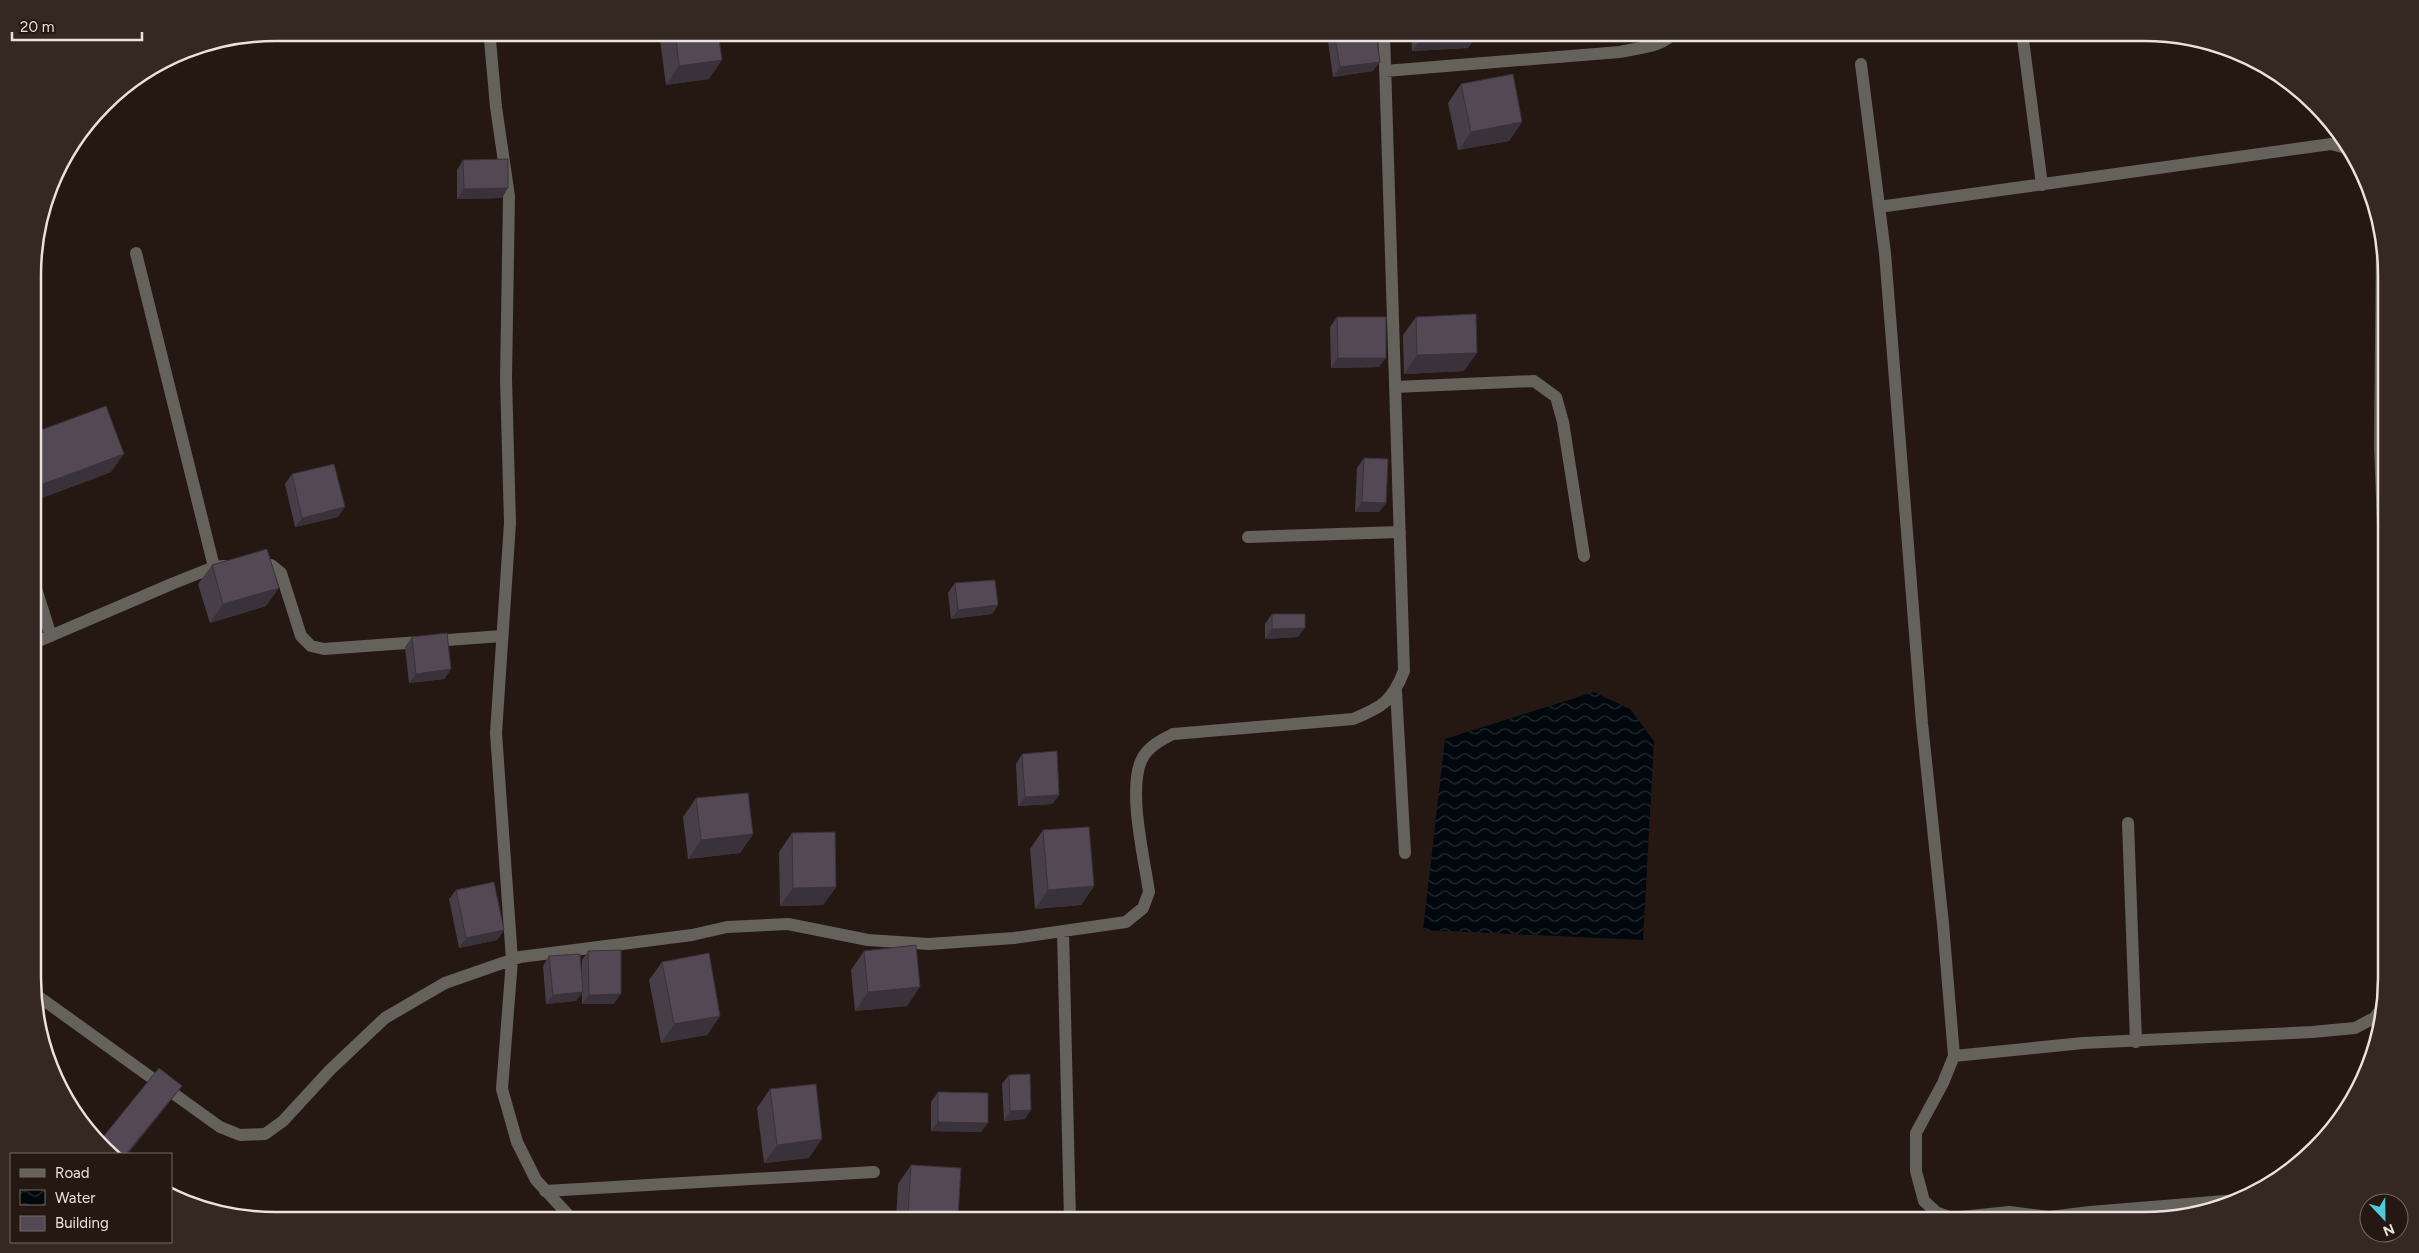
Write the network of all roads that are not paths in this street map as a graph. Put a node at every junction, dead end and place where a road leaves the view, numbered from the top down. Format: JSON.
{"nodes":[{"id":1,"x":490,"y":41,"type":"edge"},
{"id":2,"x":1384,"y":41,"type":"edge"},
{"id":3,"x":1661,"y":41,"type":"edge"},
{"id":4,"x":2023,"y":41,"type":"edge"},
{"id":5,"x":1861,"y":64,"type":"dead end"},
{"id":6,"x":1385,"y":71,"type":"junction"},
{"id":7,"x":2339,"y":146,"type":"edge"},
{"id":8,"x":2042,"y":185,"type":"junction"},
{"id":9,"x":1879,"y":207,"type":"junction"},
{"id":10,"x":136,"y":254,"type":"dead end"},
{"id":11,"x":1395,"y":387,"type":"junction"},
{"id":12,"x":1400,"y":532,"type":"junction"},
{"id":13,"x":1248,"y":537,"type":"dead end"},
{"id":14,"x":1584,"y":556,"type":"dead end"},
{"id":15,"x":214,"y":567,"type":"junction"},
{"id":16,"x":41,"y":604,"type":"edge"},
{"id":17,"x":51,"y":636,"type":"junction"},
{"id":18,"x":502,"y":636,"type":"junction"},
{"id":19,"x":41,"y":640,"type":"edge"},
{"id":20,"x":1396,"y":690,"type":"junction"},
{"id":21,"x":2128,"y":823,"type":"dead end"},
{"id":22,"x":1405,"y":853,"type":"dead end"},
{"id":23,"x":1063,"y":932,"type":"junction"},
{"id":24,"x":512,"y":960,"type":"junction"},
{"id":25,"x":42,"y":999,"type":"edge"},
{"id":26,"x":2374,"y":1018,"type":"edge"},
{"id":27,"x":2136,"y":1042,"type":"junction"},
{"id":28,"x":1954,"y":1056,"type":"junction"},
{"id":29,"x":874,"y":1172,"type":"dead end"},
{"id":30,"x":545,"y":1191,"type":"junction"},
{"id":31,"x":2209,"y":1202,"type":"edge"},
{"id":32,"x":565,"y":1212,"type":"edge"},
{"id":33,"x":1070,"y":1212,"type":"edge"},
{"id":34,"x":1936,"y":1212,"type":"edge"},
{"id":35,"x":2090,"y":1212,"type":"edge"}],
"edges":[{"from":1,"to":18,"type":"street"},
{"from":2,"to":6,"type":"street"},
{"from":3,"to":6,"type":"street"},
{"from":4,"to":8,"type":"street"},
{"from":5,"to":9,"type":"street"},
{"from":6,"to":11,"type":"street"},
{"from":7,"to":8,"type":"street"},
{"from":8,"to":9,"type":"street"},
{"from":9,"to":28,"type":"street"},
{"from":10,"to":15,"type":"street"},
{"from":11,"to":12,"type":"street"},
{"from":11,"to":14,"type":"street"},
{"from":12,"to":13,"type":"street"},
{"from":12,"to":20,"type":"street"},
{"from":15,"to":17,"type":"street"},
{"from":15,"to":18,"type":"street"},
{"from":16,"to":17,"type":"street"},
{"from":17,"to":19,"type":"street"},
{"from":18,"to":24,"type":"street"},
{"from":20,"to":22,"type":"street"},
{"from":20,"to":23,"type":"street"},
{"from":21,"to":27,"type":"street"},
{"from":23,"to":24,"type":"street"},
{"from":23,"to":33,"type":"street"},
{"from":24,"to":25,"type":"street"},
{"from":24,"to":30,"type":"street"},
{"from":26,"to":27,"type":"street"},
{"from":27,"to":28,"type":"street"},
{"from":28,"to":34,"type":"street"},
{"from":29,"to":30,"type":"street"},
{"from":30,"to":32,"type":"street"},
{"from":31,"to":35,"type":"street"}]}
